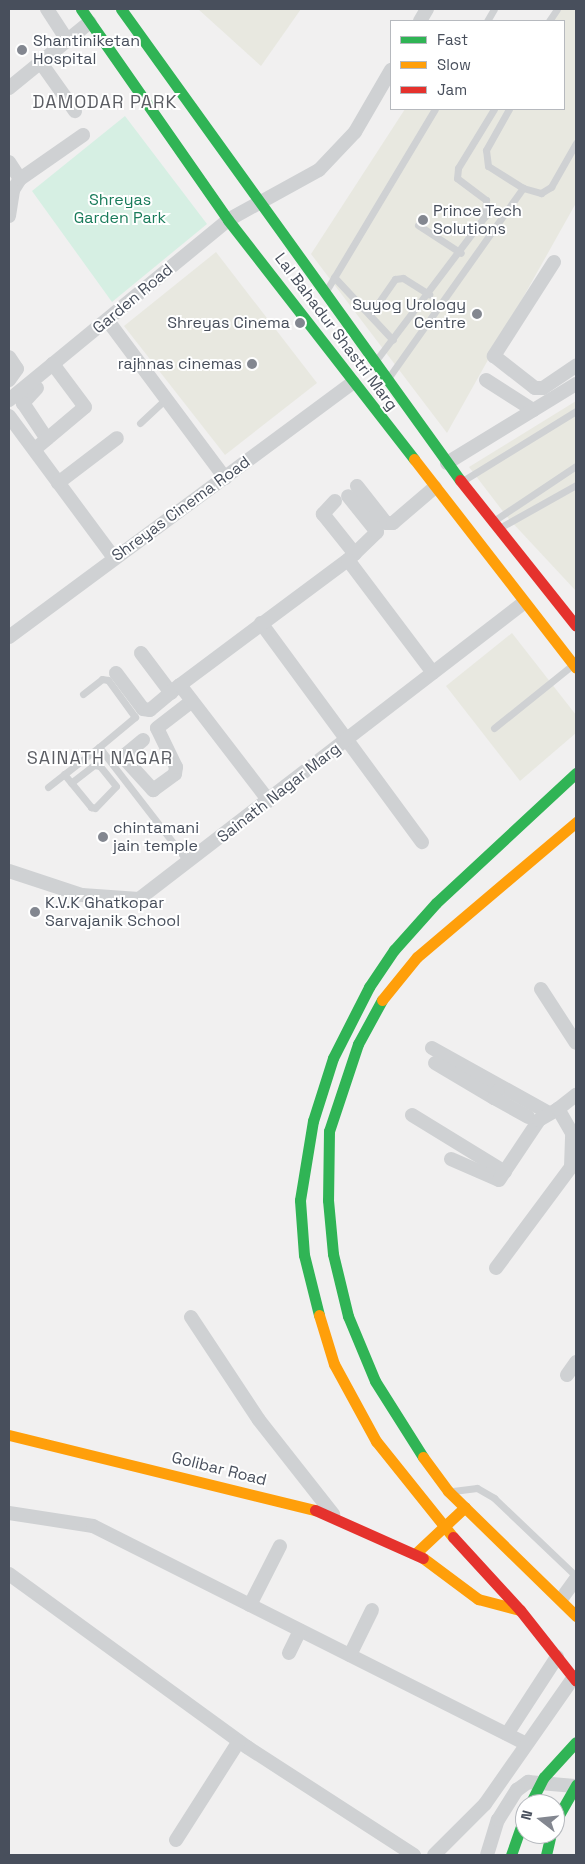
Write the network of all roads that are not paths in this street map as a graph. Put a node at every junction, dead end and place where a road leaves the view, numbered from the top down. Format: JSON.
{"nodes":[{"id":1,"x":46,"y":9,"type":"edge"},
{"id":2,"x":81,"y":9,"type":"edge"},
{"id":3,"x":138,"y":9,"type":"edge"},
{"id":4,"x":427,"y":9,"type":"edge"},
{"id":5,"x":494,"y":9,"type":"edge"},
{"id":6,"x":556,"y":9,"type":"edge"},
{"id":7,"x":124,"y":13,"type":"edge"},
{"id":8,"x":421,"y":20,"type":"edge"},
{"id":9,"x":488,"y":20,"type":"edge"},
{"id":10,"x":550,"y":20,"type":"edge"},
{"id":11,"x":90,"y":22,"type":"junction"},
{"id":12,"x":68,"y":41,"type":"junction"},
{"id":13,"x":41,"y":63,"type":"junction"},
{"id":14,"x":390,"y":72,"type":"edge"},
{"id":15,"x":9,"y":88,"type":"edge"},
{"id":16,"x":433,"y":110,"type":"edge"},
{"id":17,"x":493,"y":110,"type":"edge"},
{"id":18,"x":508,"y":110,"type":"edge"},
{"id":19,"x":75,"y":111,"type":"dead end"},
{"id":20,"x":83,"y":135,"type":"dead end"},
{"id":21,"x":576,"y":143,"type":"edge"},
{"id":22,"x":9,"y":162,"type":"edge"},
{"id":23,"x":20,"y":179,"type":"junction"},
{"id":24,"x":523,"y":188,"type":"junction"},
{"id":25,"x":258,"y":200,"type":"junction"},
{"id":26,"x":9,"y":216,"type":"edge"},
{"id":27,"x":228,"y":220,"type":"junction"},
{"id":28,"x":418,"y":225,"type":"dead end"},
{"id":29,"x":461,"y":253,"type":"junction"},
{"id":30,"x":554,"y":262,"type":"dead end"},
{"id":31,"x":334,"y":277,"type":"junction"},
{"id":32,"x":326,"y":291,"type":"junction"},
{"id":33,"x":429,"y":294,"type":"junction"},
{"id":34,"x":370,"y":315,"type":"junction"},
{"id":35,"x":108,"y":321,"type":"junction"},
{"id":36,"x":392,"y":340,"type":"junction"},
{"id":37,"x":9,"y":357,"type":"edge"},
{"id":38,"x":375,"y":363,"type":"junction"},
{"id":39,"x":576,"y":366,"type":"edge"},
{"id":40,"x":56,"y":368,"type":"junction"},
{"id":41,"x":387,"y":379,"type":"junction"},
{"id":42,"x":9,"y":380,"type":"edge"},
{"id":43,"x":486,"y":380,"type":"dead end"},
{"id":44,"x":353,"y":382,"type":"junction"},
{"id":45,"x":576,"y":384,"type":"edge"},
{"id":46,"x":9,"y":400,"type":"edge"},
{"id":47,"x":165,"y":400,"type":"junction"},
{"id":48,"x":533,"y":410,"type":"junction"},
{"id":49,"x":576,"y":412,"type":"edge"},
{"id":50,"x":9,"y":416,"type":"edge"},
{"id":51,"x":140,"y":423,"type":"dead end"},
{"id":52,"x":117,"y":438,"type":"dead end"},
{"id":53,"x":47,"y":439,"type":"junction"},
{"id":54,"x":34,"y":449,"type":"junction"},
{"id":55,"x":447,"y":463,"type":"junction"},
{"id":56,"x":576,"y":466,"type":"edge"},
{"id":57,"x":225,"y":478,"type":"junction"},
{"id":58,"x":462,"y":482,"type":"junction"},
{"id":59,"x":58,"y":483,"type":"junction"},
{"id":60,"x":576,"y":485,"type":"edge"},
{"id":61,"x":435,"y":487,"type":"junction"},
{"id":62,"x":334,"y":501,"type":"dead end"},
{"id":63,"x":495,"y":526,"type":"junction"},
{"id":64,"x":351,"y":557,"type":"junction"},
{"id":65,"x":114,"y":558,"type":"junction"},
{"id":66,"x":523,"y":603,"type":"junction"},
{"id":67,"x":261,"y":623,"type":"junction"},
{"id":68,"x":576,"y":626,"type":"edge"},
{"id":69,"x":9,"y":637,"type":"edge"},
{"id":70,"x":141,"y":653,"type":"dead end"},
{"id":71,"x":575,"y":666,"type":"edge"},
{"id":72,"x":116,"y":673,"type":"dead end"},
{"id":73,"x":433,"y":673,"type":"junction"},
{"id":74,"x":176,"y":689,"type":"junction"},
{"id":75,"x":83,"y":694,"type":"dead end"},
{"id":76,"x":192,"y":700,"type":"junction"},
{"id":77,"x":494,"y":728,"type":"dead end"},
{"id":78,"x":143,"y":740,"type":"dead end"},
{"id":79,"x":347,"y":740,"type":"junction"},
{"id":80,"x":99,"y":747,"type":"junction"},
{"id":81,"x":64,"y":774,"type":"junction"},
{"id":82,"x":576,"y":774,"type":"edge"},
{"id":83,"x":71,"y":783,"type":"junction"},
{"id":84,"x":48,"y":787,"type":"dead end"},
{"id":85,"x":269,"y":801,"type":"junction"},
{"id":86,"x":576,"y":822,"type":"edge"},
{"id":87,"x":422,"y":842,"type":"dead end"},
{"id":88,"x":188,"y":863,"type":"junction"},
{"id":89,"x":9,"y":871,"type":"edge"},
{"id":90,"x":436,"y":904,"type":"junction"},
{"id":91,"x":454,"y":922,"type":"junction"},
{"id":92,"x":541,"y":989,"type":"dead end"},
{"id":93,"x":576,"y":1043,"type":"edge"},
{"id":94,"x":432,"y":1048,"type":"dead end"},
{"id":95,"x":497,"y":1092,"type":"junction"},
{"id":96,"x":576,"y":1095,"type":"edge"},
{"id":97,"x":554,"y":1111,"type":"junction"},
{"id":98,"x":412,"y":1114,"type":"dead end"},
{"id":99,"x":528,"y":1117,"type":"dead end"},
{"id":100,"x":451,"y":1158,"type":"dead end"},
{"id":101,"x":505,"y":1172,"type":"junction"},
{"id":102,"x":496,"y":1268,"type":"dead end"},
{"id":103,"x":191,"y":1317,"type":"dead end"},
{"id":104,"x":576,"y":1362,"type":"edge"},
{"id":105,"x":567,"y":1375,"type":"dead end"},
{"id":106,"x":9,"y":1435,"type":"edge"},
{"id":107,"x":448,"y":1491,"type":"junction"},
{"id":108,"x":465,"y":1508,"type":"junction"},
{"id":109,"x":9,"y":1513,"type":"edge"},
{"id":110,"x":333,"y":1514,"type":"junction"},
{"id":111,"x":444,"y":1528,"type":"junction"},
{"id":112,"x":280,"y":1546,"type":"dead end"},
{"id":113,"x":416,"y":1553,"type":"junction"},
{"id":114,"x":9,"y":1574,"type":"edge"},
{"id":115,"x":576,"y":1577,"type":"edge"},
{"id":116,"x":562,"y":1598,"type":"junction"},
{"id":117,"x":250,"y":1605,"type":"junction"},
{"id":118,"x":372,"y":1610,"type":"dead end"},
{"id":119,"x":520,"y":1610,"type":"junction"},
{"id":120,"x":576,"y":1615,"type":"edge"},
{"id":121,"x":300,"y":1630,"type":"junction"},
{"id":122,"x":289,"y":1653,"type":"dead end"},
{"id":123,"x":350,"y":1655,"type":"junction"},
{"id":124,"x":557,"y":1657,"type":"junction"},
{"id":125,"x":575,"y":1679,"type":"edge"},
{"id":126,"x":507,"y":1734,"type":"junction"},
{"id":127,"x":239,"y":1741,"type":"junction"},
{"id":128,"x":576,"y":1742,"type":"edge"},
{"id":129,"x":525,"y":1743,"type":"junction"},
{"id":130,"x":542,"y":1781,"type":"junction"},
{"id":131,"x":576,"y":1785,"type":"edge"},
{"id":132,"x":535,"y":1794,"type":"edge"},
{"id":133,"x":565,"y":1804,"type":"edge"},
{"id":134,"x":176,"y":1840,"type":"dead end"},
{"id":135,"x":414,"y":1855,"type":"edge"},
{"id":136,"x":434,"y":1855,"type":"edge"},
{"id":137,"x":487,"y":1855,"type":"edge"}],
"edges":[{"from":1,"to":12,"type":"street"},
{"from":2,"to":11,"type":"main road","name":"Lal Bahadur Shastri Marg"},
{"from":3,"to":7,"type":"lane"},
{"from":4,"to":8,"type":"street"},
{"from":5,"to":9,"type":"lane"},
{"from":6,"to":10,"type":"lane"},
{"from":7,"to":25,"type":"main road","name":"Lal Bahadur Shastri Marg"},
{"from":11,"to":12,"type":"street"},
{"from":11,"to":27,"type":"main road","name":"Lal Bahadur Shastri Marg"},
{"from":12,"to":13,"type":"street"},
{"from":13,"to":15,"type":"street"},
{"from":13,"to":19,"type":"street"},
{"from":14,"to":25,"type":"street","name":"Garden Road"},
{"from":16,"to":31,"type":"lane"},
{"from":17,"to":29,"type":"lane"},
{"from":18,"to":24,"type":"lane"},
{"from":20,"to":23,"type":"street"},
{"from":21,"to":24,"type":"lane"},
{"from":22,"to":23,"type":"street"},
{"from":23,"to":26,"type":"street"},
{"from":24,"to":41,"type":"lane"},
{"from":25,"to":27,"type":"street","name":"Garden Road"},
{"from":25,"to":32,"type":"main road","name":"Lal Bahadur Shastri Marg"},
{"from":27,"to":35,"type":"street","name":"Garden Road"},
{"from":27,"to":44,"type":"main road","name":"Lal Bahadur Shastri Marg"},
{"from":28,"to":29,"type":"lane"},
{"from":29,"to":33,"type":"lane"},
{"from":30,"to":39,"type":"street"},
{"from":31,"to":32,"type":"lane"},
{"from":31,"to":34,"type":"lane"},
{"from":32,"to":38,"type":"main road","name":"Lal Bahadur Shastri Marg"},
{"from":33,"to":34,"type":"lane"},
{"from":33,"to":36,"type":"lane"},
{"from":34,"to":36,"type":"lane"},
{"from":35,"to":40,"type":"street","name":"Garden Road"},
{"from":35,"to":47,"type":"street"},
{"from":36,"to":38,"type":"lane"},
{"from":37,"to":42,"type":"street"},
{"from":38,"to":41,"type":"main road","name":"Lal Bahadur Shastri Marg"},
{"from":40,"to":46,"type":"street","name":"Garden Road"},
{"from":40,"to":53,"type":"street"},
{"from":40,"to":53,"type":"street"},
{"from":41,"to":55,"type":"main road","name":"Lal Bahadur Shastri Marg"},
{"from":43,"to":48,"type":"street"},
{"from":44,"to":57,"type":"street","name":"Shreyas Cinema Road"},
{"from":44,"to":61,"type":"main road","name":"Lal Bahadur Shastri Marg"},
{"from":45,"to":48,"type":"street"},
{"from":47,"to":51,"type":"lane"},
{"from":47,"to":57,"type":"street"},
{"from":48,"to":55,"type":"street"},
{"from":49,"to":58,"type":"lane"},
{"from":50,"to":54,"type":"street"},
{"from":52,"to":59,"type":"street"},
{"from":53,"to":54,"type":"street"},
{"from":54,"to":59,"type":"street"},
{"from":55,"to":58,"type":"main road","name":"Lal Bahadur Shastri Marg"},
{"from":56,"to":63,"type":"lane"},
{"from":57,"to":65,"type":"street","name":"Shreyas Cinema Road"},
{"from":58,"to":63,"type":"main road","name":"Lal Bahadur Shastri Marg"},
{"from":59,"to":65,"type":"street"},
{"from":60,"to":63,"type":"lane"},
{"from":61,"to":64,"type":"street"},
{"from":61,"to":66,"type":"main road","name":"Lal Bahadur Shastri Marg"},
{"from":62,"to":64,"type":"street"},
{"from":63,"to":68,"type":"main road","name":"Lal Bahadur Shastri Marg"},
{"from":64,"to":67,"type":"street"},
{"from":64,"to":73,"type":"street"},
{"from":65,"to":69,"type":"street","name":"Shreyas Cinema Road"},
{"from":66,"to":71,"type":"main road","name":"Lal Bahadur Shastri Marg"},
{"from":66,"to":73,"type":"street","name":"Sainath Nagar Marg"},
{"from":67,"to":74,"type":"street"},
{"from":67,"to":79,"type":"street"},
{"from":70,"to":74,"type":"street"},
{"from":71,"to":77,"type":"lane"},
{"from":72,"to":74,"type":"street"},
{"from":73,"to":79,"type":"street","name":"Sainath Nagar Marg"},
{"from":74,"to":76,"type":"street"},
{"from":75,"to":80,"type":"lane"},
{"from":76,"to":78,"type":"street"},
{"from":76,"to":85,"type":"street"},
{"from":79,"to":85,"type":"street","name":"Sainath Nagar Marg"},
{"from":79,"to":87,"type":"street"},
{"from":80,"to":81,"type":"lane"},
{"from":80,"to":88,"type":"lane"},
{"from":81,"to":83,"type":"lane"},
{"from":81,"to":84,"type":"lane"},
{"from":82,"to":90,"type":"main road"},
{"from":83,"to":83,"type":"lane"},
{"from":85,"to":88,"type":"street","name":"Sainath Nagar Marg"},
{"from":86,"to":91,"type":"main road"},
{"from":88,"to":89,"type":"street","name":"Sainath Nagar Marg"},
{"from":90,"to":91,"type":"main road"},
{"from":90,"to":111,"type":"main road"},
{"from":91,"to":107,"type":"main road"},
{"from":92,"to":93,"type":"street"},
{"from":94,"to":95,"type":"street"},
{"from":95,"to":97,"type":"street"},
{"from":95,"to":99,"type":"street"},
{"from":96,"to":97,"type":"street"},
{"from":97,"to":101,"type":"street"},
{"from":97,"to":102,"type":"street"},
{"from":98,"to":101,"type":"street"},
{"from":100,"to":101,"type":"street"},
{"from":103,"to":110,"type":"street"},
{"from":104,"to":105,"type":"street"},
{"from":106,"to":110,"type":"main road","name":"Golibar Road"},
{"from":107,"to":108,"type":"main road"},
{"from":107,"to":115,"type":"lane"},
{"from":108,"to":111,"type":"main road"},
{"from":108,"to":116,"type":"main road"},
{"from":109,"to":117,"type":"street"},
{"from":110,"to":113,"type":"main road","name":"Golibar Road"},
{"from":111,"to":113,"type":"main road"},
{"from":111,"to":119,"type":"main road"},
{"from":112,"to":117,"type":"street"},
{"from":113,"to":119,"type":"main road","name":"Golibar Road"},
{"from":114,"to":127,"type":"street"},
{"from":115,"to":116,"type":"street"},
{"from":116,"to":120,"type":"main road"},
{"from":117,"to":121,"type":"street"},
{"from":118,"to":123,"type":"street"},
{"from":119,"to":124,"type":"main road"},
{"from":121,"to":122,"type":"street"},
{"from":121,"to":123,"type":"street"},
{"from":123,"to":126,"type":"street"},
{"from":124,"to":125,"type":"main road"},
{"from":124,"to":126,"type":"street"},
{"from":125,"to":129,"type":"street"},
{"from":126,"to":129,"type":"street"},
{"from":127,"to":134,"type":"street"},
{"from":127,"to":135,"type":"street"},
{"from":128,"to":130,"type":"main road"},
{"from":129,"to":136,"type":"street"},
{"from":130,"to":131,"type":"street"},
{"from":130,"to":132,"type":"main road"},
{"from":130,"to":137,"type":"street"},
{"from":131,"to":133,"type":"main road"}]}
